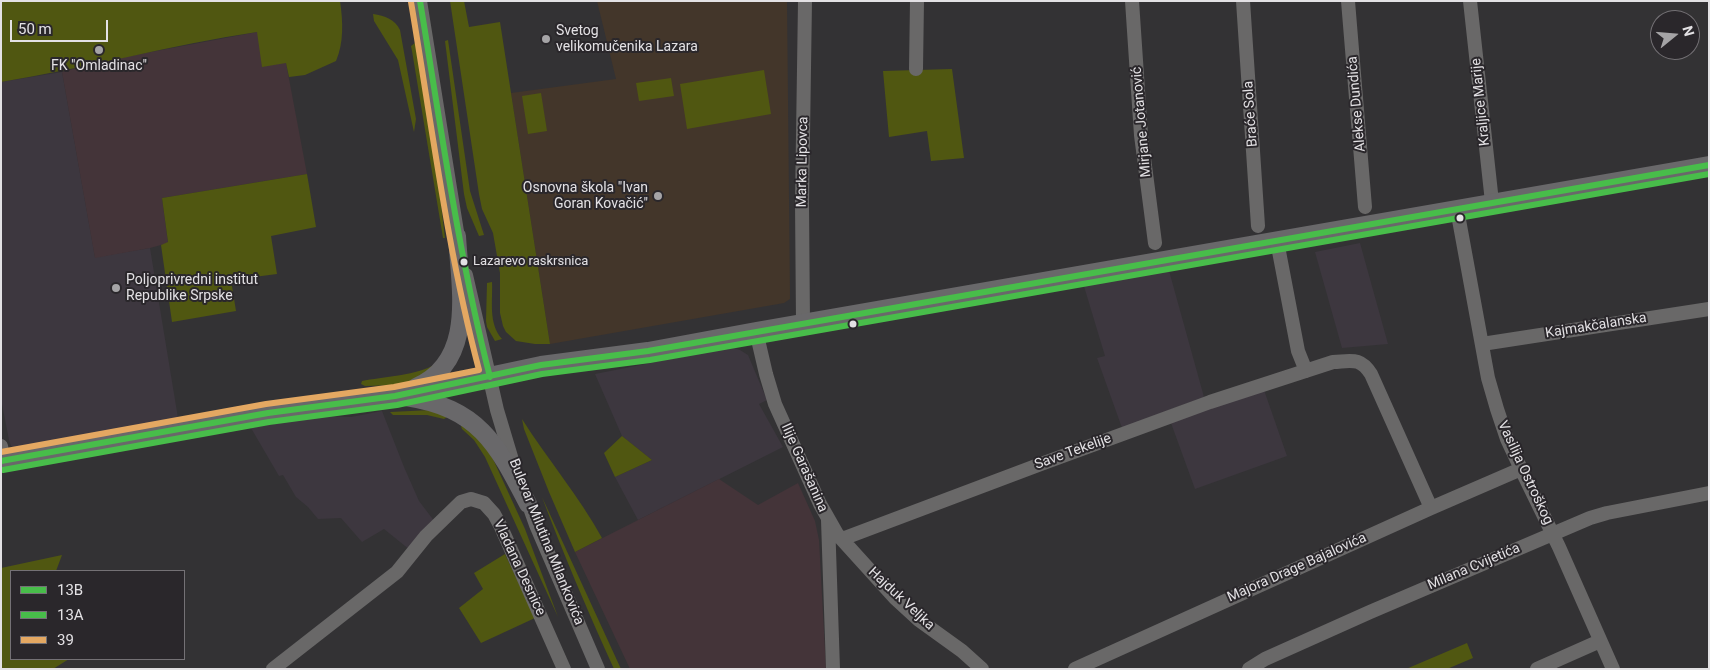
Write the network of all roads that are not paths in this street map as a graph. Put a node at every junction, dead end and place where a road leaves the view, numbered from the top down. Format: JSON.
{"nodes":[{"id":1,"x":420,"y":1,"type":"edge"},
{"id":2,"x":805,"y":1,"type":"edge"},
{"id":3,"x":917,"y":1,"type":"edge"},
{"id":4,"x":1132,"y":1,"type":"edge"},
{"id":5,"x":1243,"y":1,"type":"edge"},
{"id":6,"x":1348,"y":1,"type":"edge"},
{"id":7,"x":1470,"y":1,"type":"edge"},
{"id":8,"x":916,"y":69,"type":"dead end"},
{"id":9,"x":1709,"y":165,"type":"edge"},
{"id":10,"x":1492,"y":202,"type":"junction"},
{"id":11,"x":1365,"y":207,"type":"dead end"},
{"id":12,"x":1456,"y":209,"type":"junction"},
{"id":13,"x":1258,"y":226,"type":"dead end"},
{"id":14,"x":457,"y":236,"type":"junction"},
{"id":15,"x":1277,"y":241,"type":"junction"},
{"id":16,"x":1155,"y":243,"type":"dead end"},
{"id":17,"x":1709,"y":309,"type":"edge"},
{"id":18,"x":802,"y":323,"type":"junction"},
{"id":19,"x":756,"y":330,"type":"junction"},
{"id":20,"x":1482,"y":344,"type":"junction"},
{"id":21,"x":1306,"y":371,"type":"junction"},
{"id":22,"x":490,"y":377,"type":"junction"},
{"id":23,"x":395,"y":396,"type":"junction"},
{"id":24,"x":2,"y":456,"type":"edge"},
{"id":25,"x":1521,"y":469,"type":"junction"},
{"id":26,"x":1709,"y":493,"type":"edge"},
{"id":27,"x":528,"y":504,"type":"junction"},
{"id":28,"x":1432,"y":508,"type":"junction"},
{"id":29,"x":828,"y":520,"type":"junction"},
{"id":30,"x":1553,"y":533,"type":"junction"},
{"id":31,"x":842,"y":539,"type":"junction"},
{"id":32,"x":1600,"y":641,"type":"junction"},
{"id":33,"x":273,"y":669,"type":"edge"},
{"id":34,"x":564,"y":669,"type":"edge"},
{"id":35,"x":598,"y":669,"type":"edge"},
{"id":36,"x":833,"y":669,"type":"edge"},
{"id":37,"x":982,"y":669,"type":"edge"},
{"id":38,"x":1075,"y":669,"type":"edge"},
{"id":39,"x":1249,"y":669,"type":"edge"},
{"id":40,"x":1537,"y":669,"type":"edge"},
{"id":41,"x":1613,"y":669,"type":"edge"}],
"edges":[{"from":1,"to":14,"type":"street","name":"Bulevar Milutina Milankovića"},
{"from":2,"to":18,"type":"street","name":"Marka Lipovca"},
{"from":3,"to":8,"type":"street"},
{"from":4,"to":16,"type":"street","name":"Mirjane Jotanović"},
{"from":5,"to":13,"type":"street","name":"Braće Sola"},
{"from":6,"to":11,"type":"street","name":"Alekse Dundića"},
{"from":7,"to":10,"type":"street","name":"Kraljice Marije"},
{"from":9,"to":10,"type":"main road"},
{"from":10,"to":12,"type":"main road"},
{"from":12,"to":15,"type":"main road"},
{"from":12,"to":20,"type":"street","name":"Vasilija Ostroškog"},
{"from":14,"to":22,"type":"street","name":"Bulevar Milutina Milankovića"},
{"from":14,"to":23,"type":"main road"},
{"from":15,"to":18,"type":"main road"},
{"from":15,"to":21,"type":"street"},
{"from":17,"to":20,"type":"street","name":"Kajmakčalanska"},
{"from":18,"to":19,"type":"main road"},
{"from":19,"to":22,"type":"main road"},
{"from":19,"to":29,"type":"street","name":"Ilije Garašanina"},
{"from":20,"to":25,"type":"street","name":"Vasilija Ostroškog"},
{"from":21,"to":28,"type":"street","name":"Save Tekelije"},
{"from":21,"to":31,"type":"street","name":"Save Tekelije"},
{"from":22,"to":23,"type":"main road"},
{"from":22,"to":27,"type":"street","name":"Bulevar Milutina Milankovića"},
{"from":23,"to":24,"type":"main road"},
{"from":23,"to":27,"type":"main road"},
{"from":25,"to":28,"type":"street","name":"Majora Drage Bajalovića"},
{"from":25,"to":30,"type":"street","name":"Vasilija Ostroškog"},
{"from":26,"to":30,"type":"street","name":"Milana Cvijetića"},
{"from":27,"to":35,"type":"street","name":"Bulevar Milutina Milankovića"},
{"from":28,"to":38,"type":"street","name":"Majora Drage Bajalovića"},
{"from":29,"to":31,"type":"street","name":"Hajduk Veljka"},
{"from":29,"to":36,"type":"street","name":"Ilije Garašanina"},
{"from":30,"to":32,"type":"street","name":"Vasilija Ostroškog"},
{"from":30,"to":39,"type":"street","name":"Milana Cvijetića"},
{"from":31,"to":37,"type":"street","name":"Hajduk Veljka"},
{"from":32,"to":40,"type":"street"},
{"from":32,"to":41,"type":"street","name":"Vasilija Ostroškog"},
{"from":33,"to":34,"type":"street","name":"Vladana Desnice"}]}
